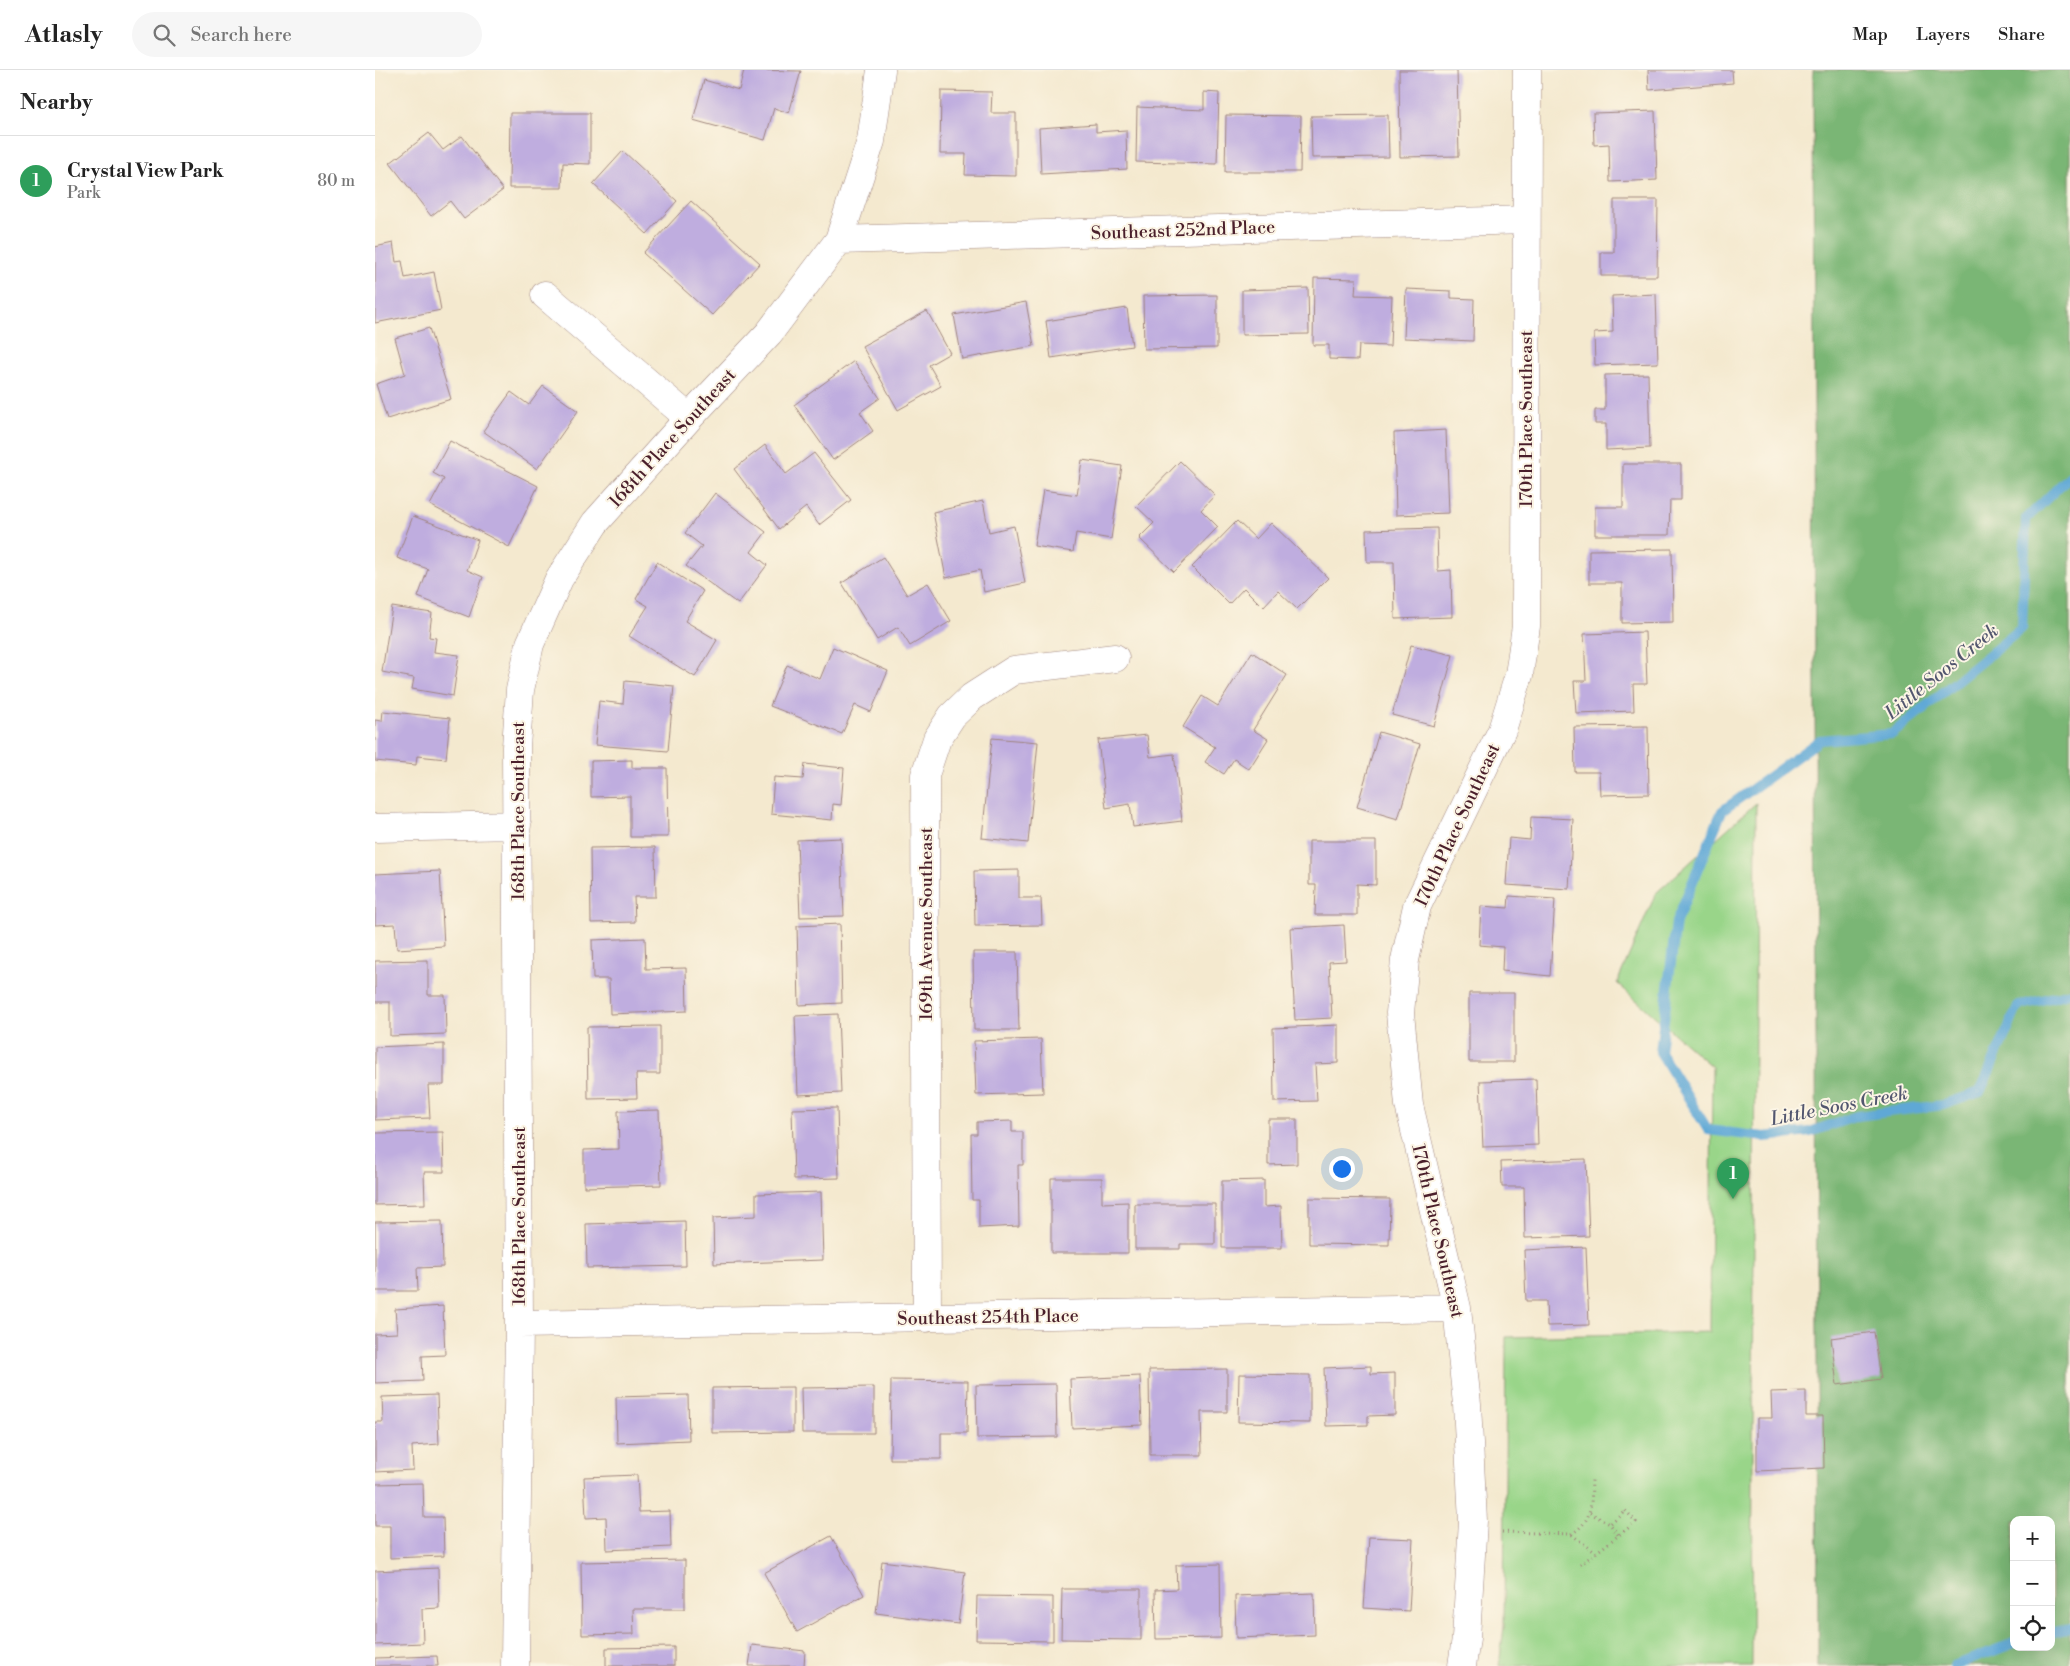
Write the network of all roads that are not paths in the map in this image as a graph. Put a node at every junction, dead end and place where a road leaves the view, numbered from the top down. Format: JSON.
{"nodes":[{"id":1,"x":881,"y":70,"type":"edge"},
{"id":2,"x":1527,"y":70,"type":"edge"},
{"id":3,"x":1526,"y":220,"type":"junction"},
{"id":4,"x":839,"y":240,"type":"junction"},
{"id":5,"x":545,"y":295,"type":"dead end"},
{"id":6,"x":689,"y":418,"type":"junction"},
{"id":7,"x":1115,"y":658,"type":"dead end"},
{"id":8,"x":517,"y":825,"type":"junction"},
{"id":9,"x":375,"y":828,"type":"edge"},
{"id":10,"x":1457,"y":1308,"type":"junction"},
{"id":11,"x":927,"y":1318,"type":"junction"},
{"id":12,"x":519,"y":1324,"type":"junction"},
{"id":13,"x":515,"y":1666,"type":"edge"},
{"id":14,"x":1462,"y":1666,"type":"edge"}],
"edges":[{"from":1,"to":4,"type":"street","name":"168th Place Southeast"},
{"from":2,"to":3,"type":"street","name":"170th Place Southeast"},
{"from":3,"to":4,"type":"street","name":"Southeast 252nd Place"},
{"from":3,"to":10,"type":"street","name":"170th Place Southeast"},
{"from":4,"to":6,"type":"street","name":"168th Place Southeast"},
{"from":5,"to":6,"type":"street"},
{"from":6,"to":8,"type":"street","name":"168th Place Southeast"},
{"from":7,"to":11,"type":"street","name":"169th Avenue Southeast"},
{"from":8,"to":9,"type":"street"},
{"from":8,"to":12,"type":"street","name":"168th Place Southeast"},
{"from":10,"to":11,"type":"street","name":"Southeast 254th Place"},
{"from":10,"to":14,"type":"street","name":"170th Place Southeast"},
{"from":11,"to":12,"type":"street","name":"Southeast 254th Place"},
{"from":12,"to":13,"type":"street","name":"168th Place Southeast"}]}
